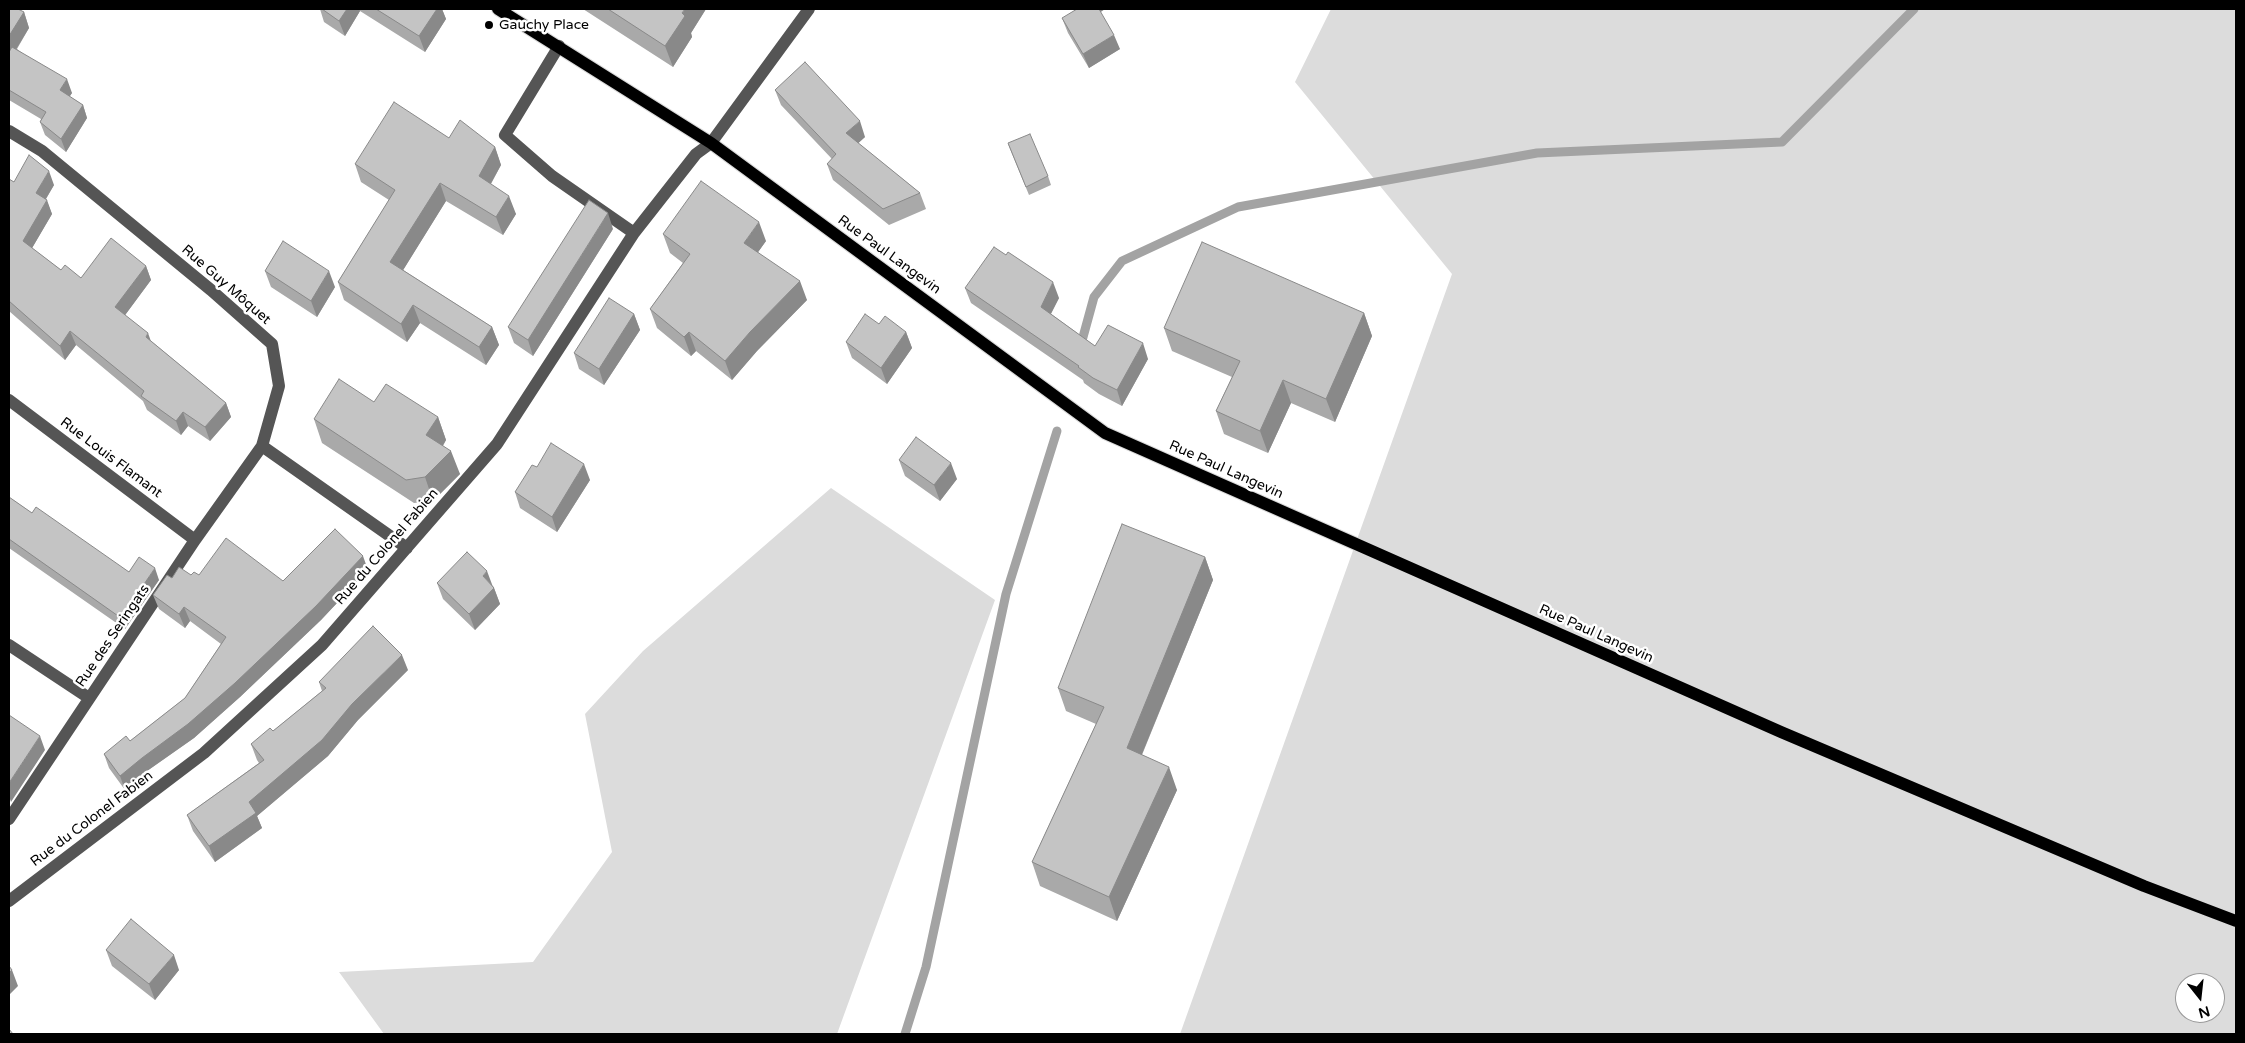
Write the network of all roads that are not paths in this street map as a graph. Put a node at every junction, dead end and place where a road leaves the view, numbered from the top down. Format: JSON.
{"nodes":[{"id":1,"x":498,"y":9,"type":"edge"},
{"id":2,"x":809,"y":9,"type":"edge"},
{"id":3,"x":559,"y":46,"type":"junction"},
{"id":4,"x":9,"y":131,"type":"edge"},
{"id":5,"x":711,"y":143,"type":"junction"},
{"id":6,"x":634,"y":233,"type":"junction"},
{"id":7,"x":9,"y":400,"type":"edge"},
{"id":8,"x":262,"y":446,"type":"junction"},
{"id":9,"x":195,"y":540,"type":"junction"},
{"id":10,"x":407,"y":548,"type":"junction"},
{"id":11,"x":9,"y":645,"type":"edge"},
{"id":12,"x":89,"y":698,"type":"junction"},
{"id":13,"x":9,"y":819,"type":"edge"},
{"id":14,"x":9,"y":901,"type":"edge"},
{"id":15,"x":2236,"y":921,"type":"edge"}],
"edges":[{"from":1,"to":3,"type":"main road","name":"Rue Paul Langevin"},
{"from":2,"to":5,"type":"street","name":"Rue du Colonel Fabien"},
{"from":3,"to":5,"type":"main road","name":"Rue Paul Langevin"},
{"from":3,"to":6,"type":"street"},
{"from":4,"to":8,"type":"street","name":"Rue Guy Môquet"},
{"from":5,"to":6,"type":"street","name":"Rue du Colonel Fabien"},
{"from":5,"to":15,"type":"main road","name":"Rue Paul Langevin"},
{"from":6,"to":10,"type":"street","name":"Rue du Colonel Fabien"},
{"from":7,"to":9,"type":"street","name":"Rue Louis Flamant"},
{"from":8,"to":9,"type":"street","name":"Rue des Seringats"},
{"from":8,"to":10,"type":"street"},
{"from":9,"to":12,"type":"street","name":"Rue des Seringats"},
{"from":10,"to":14,"type":"street","name":"Rue du Colonel Fabien"},
{"from":11,"to":12,"type":"street"},
{"from":12,"to":13,"type":"street","name":"Rue des Seringats"}]}
